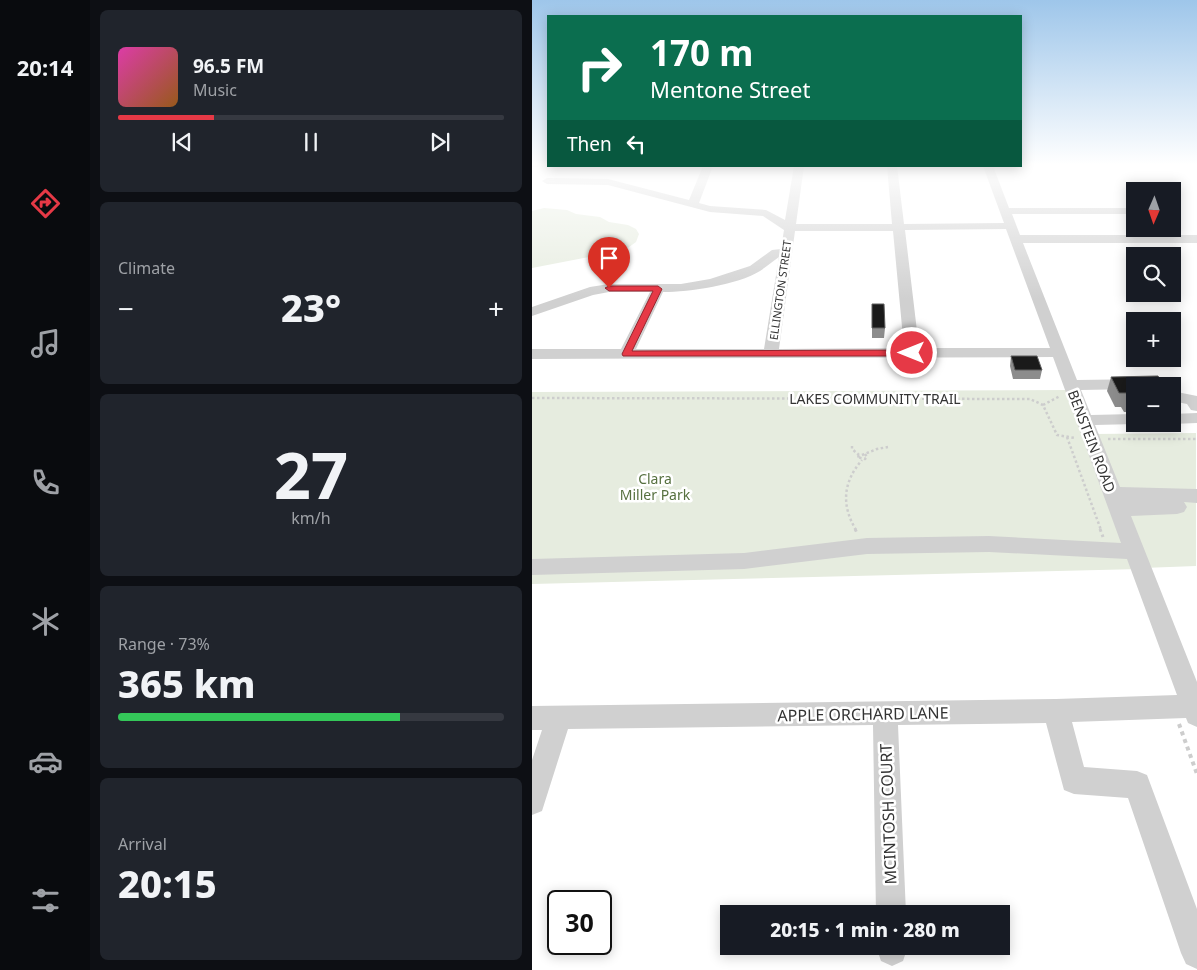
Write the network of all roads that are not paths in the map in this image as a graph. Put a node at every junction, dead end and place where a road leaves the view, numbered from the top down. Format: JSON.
{"nodes":[{"id":1,"x":713,"y":208,"type":"edge"},
{"id":2,"x":792,"y":208,"type":"edge"},
{"id":3,"x":896,"y":208,"type":"edge"},
{"id":4,"x":1004,"y":208,"type":"edge"},
{"id":5,"x":721,"y":210,"type":"junction"},
{"id":6,"x":1126,"y":212,"type":"edge"},
{"id":7,"x":708,"y":220,"type":"dead end"},
{"id":8,"x":1010,"y":225,"type":"junction"},
{"id":9,"x":898,"y":227,"type":"junction"},
{"id":10,"x":789,"y":228,"type":"junction"},
{"id":11,"x":1196,"y":239,"type":"edge"},
{"id":12,"x":785,"y":253,"type":"junction"},
{"id":13,"x":658,"y":289,"type":"junction"},
{"id":14,"x":532,"y":312,"type":"edge"},
{"id":15,"x":1058,"y":352,"type":"junction"},
{"id":16,"x":912,"y":353,"type":"junction"},
{"id":17,"x":532,"y":354,"type":"edge"},
{"id":18,"x":626,"y":354,"type":"junction"},
{"id":19,"x":772,"y":354,"type":"junction"},
{"id":20,"x":1126,"y":384,"type":"edge"},
{"id":21,"x":1071,"y":385,"type":"junction"},
{"id":22,"x":1181,"y":398,"type":"edge"},
{"id":23,"x":1195,"y":402,"type":"edge"},
{"id":24,"x":1196,"y":418,"type":"edge"},
{"id":25,"x":1126,"y":419,"type":"edge"},
{"id":26,"x":1181,"y":419,"type":"edge"},
{"id":27,"x":1084,"y":420,"type":"junction"},
{"id":28,"x":1196,"y":496,"type":"edge"},
{"id":29,"x":1115,"y":501,"type":"junction"},
{"id":30,"x":1196,"y":505,"type":"edge"},
{"id":31,"x":1134,"y":551,"type":"junction"},
{"id":32,"x":532,"y":566,"type":"edge"},
{"id":33,"x":1187,"y":710,"type":"edge"},
{"id":34,"x":1056,"y":711,"type":"junction"},
{"id":35,"x":885,"y":714,"type":"junction"},
{"id":36,"x":532,"y":718,"type":"edge"},
{"id":37,"x":559,"y":718,"type":"junction"},
{"id":38,"x":532,"y":801,"type":"edge"},
{"id":39,"x":891,"y":905,"type":"edge"},
{"id":40,"x":1196,"y":953,"type":"edge"}],
"edges":[{"from":1,"to":5,"type":"street"},
{"from":2,"to":10,"type":"street","name":"ELLINGTON STREET"},
{"from":3,"to":9,"type":"street"},
{"from":4,"to":8,"type":"street","name":"BENSTEIN ROAD"},
{"from":5,"to":7,"type":"street"},
{"from":5,"to":10,"type":"street"},
{"from":6,"to":8,"type":"street"},
{"from":8,"to":9,"type":"street"},
{"from":8,"to":11,"type":"street"},
{"from":8,"to":15,"type":"street","name":"BENSTEIN ROAD"},
{"from":9,"to":10,"type":"street"},
{"from":9,"to":16,"type":"street"},
{"from":10,"to":12,"type":"street","name":"ELLINGTON STREET"},
{"from":12,"to":13,"type":"street"},
{"from":12,"to":19,"type":"street","name":"ELLINGTON STREET"},
{"from":13,"to":14,"type":"street"},
{"from":13,"to":18,"type":"street"},
{"from":15,"to":16,"type":"street"},
{"from":15,"to":21,"type":"street","name":"BENSTEIN ROAD"},
{"from":16,"to":19,"type":"street"},
{"from":17,"to":18,"type":"street"},
{"from":18,"to":19,"type":"street"},
{"from":20,"to":21,"type":"street"},
{"from":21,"to":27,"type":"street","name":"BENSTEIN ROAD"},
{"from":22,"to":23,"type":"street"},
{"from":24,"to":26,"type":"street"},
{"from":25,"to":27,"type":"street"},
{"from":27,"to":29,"type":"street","name":"BENSTEIN ROAD"},
{"from":28,"to":29,"type":"street"},
{"from":29,"to":30,"type":"street"},
{"from":29,"to":31,"type":"street","name":"BENSTEIN ROAD"},
{"from":31,"to":32,"type":"street"},
{"from":31,"to":33,"type":"street","name":"BENSTEIN ROAD"},
{"from":33,"to":34,"type":"street","name":"APPLE ORCHARD LANE"},
{"from":34,"to":35,"type":"street","name":"APPLE ORCHARD LANE"},
{"from":34,"to":40,"type":"street"},
{"from":35,"to":37,"type":"street","name":"APPLE ORCHARD LANE"},
{"from":35,"to":39,"type":"street","name":"MCINTOSH COURT"},
{"from":36,"to":37,"type":"street","name":"APPLE ORCHARD LANE"},
{"from":37,"to":38,"type":"street"}]}
